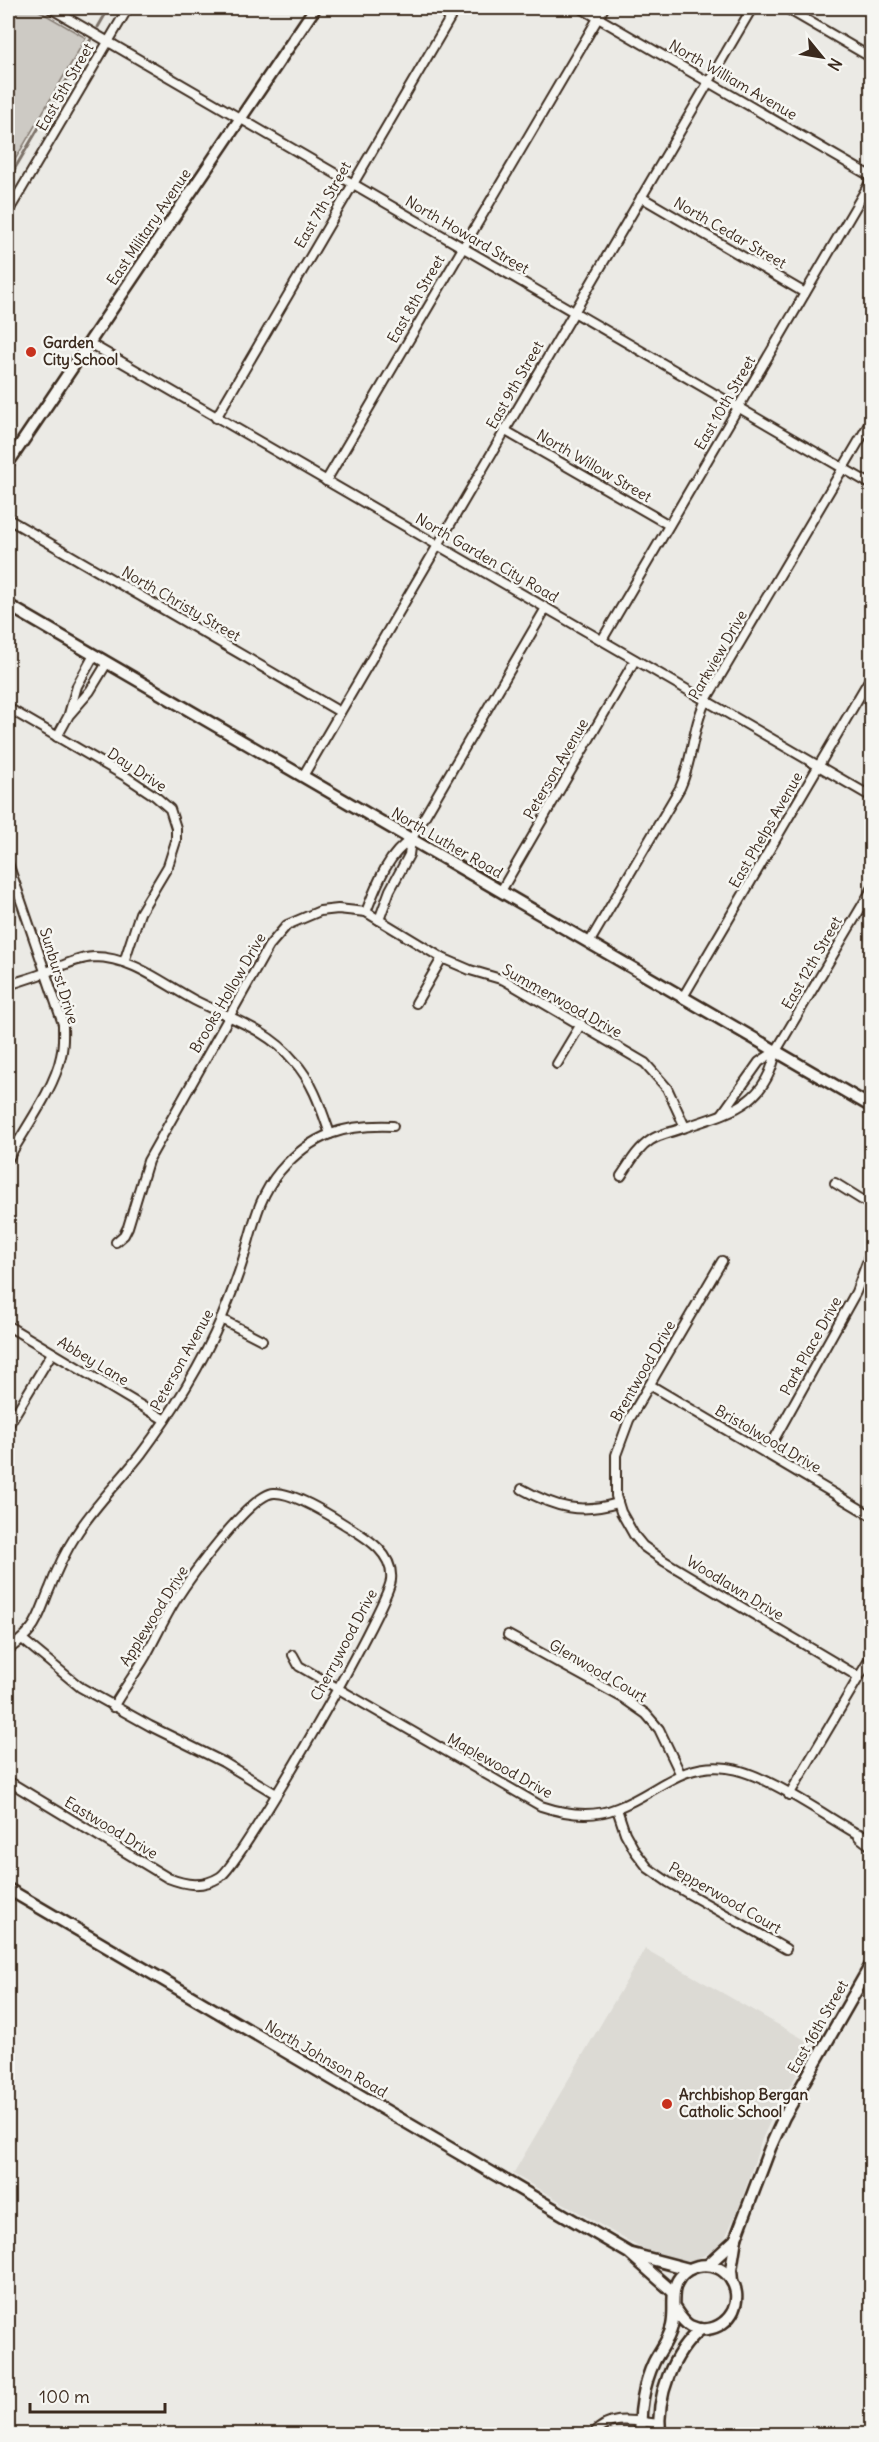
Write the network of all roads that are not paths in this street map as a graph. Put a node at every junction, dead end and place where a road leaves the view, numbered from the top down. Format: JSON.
{"nodes":[{"id":1,"x":50,"y":8,"type":"edge"},
{"id":2,"x":128,"y":8,"type":"edge"},
{"id":3,"x":315,"y":8,"type":"edge"},
{"id":4,"x":456,"y":8,"type":"edge"},
{"id":5,"x":581,"y":8,"type":"edge"},
{"id":6,"x":604,"y":8,"type":"edge"},
{"id":7,"x":752,"y":8,"type":"edge"},
{"id":8,"x":786,"y":8,"type":"edge"},
{"id":9,"x":598,"y":18,"type":"junction"},
{"id":10,"x":108,"y":41,"type":"junction"},
{"id":11,"x":872,"y":58,"type":"edge"},
{"id":12,"x":709,"y":81,"type":"junction"},
{"id":13,"x":241,"y":118,"type":"junction"},
{"id":14,"x":872,"y":178,"type":"edge"},
{"id":15,"x":351,"y":183,"type":"junction"},
{"id":16,"x":641,"y":197,"type":"junction"},
{"id":17,"x":8,"y":212,"type":"edge"},
{"id":18,"x":462,"y":248,"type":"junction"},
{"id":19,"x":805,"y":292,"type":"junction"},
{"id":20,"x":573,"y":313,"type":"junction"},
{"id":21,"x":89,"y":343,"type":"junction"},
{"id":22,"x":738,"y":408,"type":"junction"},
{"id":23,"x":216,"y":418,"type":"junction"},
{"id":24,"x":872,"y":419,"type":"edge"},
{"id":25,"x":504,"y":430,"type":"junction"},
{"id":26,"x":8,"y":463,"type":"edge"},
{"id":27,"x":843,"y":468,"type":"junction"},
{"id":28,"x":326,"y":481,"type":"junction"},
{"id":29,"x":872,"y":485,"type":"edge"},
{"id":30,"x":8,"y":519,"type":"edge"},
{"id":31,"x":669,"y":525,"type":"junction"},
{"id":32,"x":437,"y":545,"type":"junction"},
{"id":33,"x":8,"y":605,"type":"edge"},
{"id":34,"x":546,"y":608,"type":"junction"},
{"id":35,"x":602,"y":640,"type":"junction"},
{"id":36,"x":94,"y":655,"type":"junction"},
{"id":37,"x":635,"y":660,"type":"junction"},
{"id":38,"x":107,"y":663,"type":"junction"},
{"id":39,"x":872,"y":675,"type":"edge"},
{"id":40,"x":706,"y":700,"type":"junction"},
{"id":41,"x":8,"y":708,"type":"edge"},
{"id":42,"x":340,"y":712,"type":"junction"},
{"id":43,"x":69,"y":715,"type":"junction"},
{"id":44,"x":57,"y":737,"type":"junction"},
{"id":45,"x":819,"y":766,"type":"junction"},
{"id":46,"x":303,"y":776,"type":"junction"},
{"id":47,"x":872,"y":797,"type":"edge"},
{"id":48,"x":411,"y":840,"type":"junction"},
{"id":49,"x":8,"y":863,"type":"edge"},
{"id":50,"x":872,"y":889,"type":"edge"},
{"id":51,"x":501,"y":891,"type":"junction"},
{"id":52,"x":366,"y":912,"type":"junction"},
{"id":53,"x":379,"y":920,"type":"junction"},
{"id":54,"x":589,"y":943,"type":"junction"},
{"id":55,"x":442,"y":958,"type":"junction"},
{"id":56,"x":124,"y":962,"type":"junction"},
{"id":57,"x":46,"y":973,"type":"junction"},
{"id":58,"x":8,"y":985,"type":"edge"},
{"id":59,"x":683,"y":997,"type":"junction"},
{"id":60,"x":416,"y":1003,"type":"dead end"},
{"id":61,"x":229,"y":1016,"type":"junction"},
{"id":62,"x":581,"y":1024,"type":"junction"},
{"id":63,"x":776,"y":1051,"type":"junction"},
{"id":64,"x":557,"y":1064,"type":"dead end"},
{"id":65,"x":872,"y":1107,"type":"edge"},
{"id":66,"x":722,"y":1113,"type":"junction"},
{"id":67,"x":393,"y":1126,"type":"dead end"},
{"id":68,"x":685,"y":1127,"type":"junction"},
{"id":69,"x":330,"y":1134,"type":"junction"},
{"id":70,"x":8,"y":1159,"type":"edge"},
{"id":71,"x":621,"y":1176,"type":"dead end"},
{"id":72,"x":835,"y":1184,"type":"dead end"},
{"id":73,"x":872,"y":1206,"type":"edge"},
{"id":74,"x":116,"y":1242,"type":"dead end"},
{"id":75,"x":872,"y":1249,"type":"edge"},
{"id":76,"x":722,"y":1261,"type":"dead end"},
{"id":77,"x":221,"y":1319,"type":"junction"},
{"id":78,"x":8,"y":1326,"type":"edge"},
{"id":79,"x":262,"y":1340,"type":"dead end"},
{"id":80,"x":52,"y":1353,"type":"junction"},
{"id":81,"x":650,"y":1385,"type":"junction"},
{"id":82,"x":165,"y":1420,"type":"junction"},
{"id":83,"x":8,"y":1426,"type":"edge"},
{"id":84,"x":766,"y":1454,"type":"junction"},
{"id":85,"x":522,"y":1490,"type":"dead end"},
{"id":86,"x":272,"y":1493,"type":"joint"},
{"id":87,"x":618,"y":1503,"type":"junction"},
{"id":88,"x":872,"y":1516,"type":"edge"},
{"id":89,"x":508,"y":1635,"type":"dead end"},
{"id":90,"x":22,"y":1639,"type":"junction"},
{"id":91,"x":8,"y":1650,"type":"edge"},
{"id":92,"x":293,"y":1655,"type":"dead end"},
{"id":93,"x":872,"y":1655,"type":"edge"},
{"id":94,"x":859,"y":1677,"type":"junction"},
{"id":95,"x":337,"y":1689,"type":"junction"},
{"id":96,"x":113,"y":1707,"type":"junction"},
{"id":97,"x":680,"y":1773,"type":"junction"},
{"id":98,"x":8,"y":1781,"type":"edge"},
{"id":99,"x":276,"y":1794,"type":"junction"},
{"id":100,"x":789,"y":1795,"type":"junction"},
{"id":101,"x":617,"y":1809,"type":"junction"},
{"id":102,"x":854,"y":1832,"type":"junction"},
{"id":103,"x":872,"y":1838,"type":"edge"},
{"id":104,"x":872,"y":1847,"type":"edge"},
{"id":105,"x":206,"y":1884,"type":"joint"},
{"id":106,"x":8,"y":1889,"type":"edge"},
{"id":107,"x":786,"y":1949,"type":"dead end"},
{"id":108,"x":872,"y":1963,"type":"edge"},
{"id":109,"x":736,"y":2238,"type":"junction"},
{"id":110,"x":629,"y":2253,"type":"junction"},
{"id":111,"x":708,"y":2265,"type":"junction"},
{"id":112,"x":689,"y":2269,"type":"junction"},
{"id":113,"x":732,"y":2281,"type":"junction"},
{"id":114,"x":673,"y":2292,"type":"junction"},
{"id":115,"x":675,"y":2309,"type":"junction"},
{"id":116,"x":701,"y":2329,"type":"junction"},
{"id":117,"x":640,"y":2422,"type":"junction"},
{"id":118,"x":659,"y":2429,"type":"edge"},
{"id":119,"x":593,"y":2434,"type":"edge"},
{"id":120,"x":641,"y":2434,"type":"edge"}],
"edges":[{"from":1,"to":10,"type":"street","name":"North Howard Street"},
{"from":2,"to":10,"type":"street","name":"East 5th Street"},
{"from":3,"to":13,"type":"main road","name":"East Military Avenue"},
{"from":4,"to":15,"type":"street","name":"East 7th Street"},
{"from":5,"to":9,"type":"street","name":"North William Avenue"},
{"from":6,"to":9,"type":"street","name":"East 8th Street"},
{"from":7,"to":12,"type":"street","name":"East 9th Street"},
{"from":8,"to":11,"type":"street"},
{"from":9,"to":12,"type":"street","name":"North William Avenue"},
{"from":9,"to":18,"type":"street","name":"East 8th Street"},
{"from":10,"to":13,"type":"street","name":"North Howard Street"},
{"from":10,"to":17,"type":"street","name":"East 5th Street"},
{"from":12,"to":14,"type":"street","name":"North William Avenue"},
{"from":12,"to":16,"type":"street","name":"East 9th Street"},
{"from":13,"to":15,"type":"street","name":"North Howard Street"},
{"from":13,"to":21,"type":"main road","name":"East Military Avenue"},
{"from":14,"to":19,"type":"street","name":"East 10th Street"},
{"from":15,"to":18,"type":"street","name":"North Howard Street"},
{"from":15,"to":23,"type":"street","name":"East 7th Street"},
{"from":16,"to":19,"type":"street","name":"North Cedar Street"},
{"from":16,"to":20,"type":"street","name":"East 9th Street"},
{"from":18,"to":20,"type":"street","name":"North Howard Street"},
{"from":18,"to":28,"type":"street","name":"East 8th Street"},
{"from":19,"to":22,"type":"street","name":"East 10th Street"},
{"from":20,"to":22,"type":"street","name":"North Howard Street"},
{"from":20,"to":25,"type":"street","name":"East 9th Street"},
{"from":21,"to":23,"type":"street","name":"North Garden City Road"},
{"from":21,"to":26,"type":"main road","name":"East Military Avenue"},
{"from":22,"to":27,"type":"street","name":"North Howard Street"},
{"from":22,"to":31,"type":"street","name":"East 10th Street"},
{"from":23,"to":28,"type":"street","name":"North Garden City Road"},
{"from":24,"to":27,"type":"street","name":"Parkview Drive"},
{"from":25,"to":31,"type":"street","name":"North Willow Street"},
{"from":25,"to":32,"type":"street","name":"East 9th Street"},
{"from":27,"to":29,"type":"street","name":"North Howard Street"},
{"from":27,"to":40,"type":"street","name":"Parkview Drive"},
{"from":28,"to":32,"type":"street","name":"North Garden City Road"},
{"from":30,"to":42,"type":"street","name":"North Christy Street"},
{"from":31,"to":35,"type":"street","name":"East 10th Street"},
{"from":32,"to":34,"type":"street","name":"North Garden City Road"},
{"from":32,"to":42,"type":"street","name":"East 9th Street"},
{"from":33,"to":36,"type":"main road","name":"North Luther Road"},
{"from":34,"to":35,"type":"street","name":"North Garden City Road"},
{"from":34,"to":48,"type":"street"},
{"from":35,"to":37,"type":"street","name":"North Garden City Road"},
{"from":36,"to":38,"type":"main road","name":"North Luther Road"},
{"from":36,"to":43,"type":"street"},
{"from":37,"to":40,"type":"street","name":"North Garden City Road"},
{"from":37,"to":51,"type":"street","name":"Peterson Avenue"},
{"from":38,"to":43,"type":"street"},
{"from":38,"to":46,"type":"main road","name":"North Luther Road"},
{"from":39,"to":45,"type":"street","name":"East Phelps Avenue"},
{"from":40,"to":45,"type":"street","name":"North Garden City Road"},
{"from":40,"to":54,"type":"street","name":"Parkview Drive"},
{"from":41,"to":44,"type":"street","name":"Day Drive"},
{"from":42,"to":46,"type":"street","name":"East 9th Street"},
{"from":43,"to":44,"type":"street"},
{"from":44,"to":56,"type":"street","name":"Day Drive"},
{"from":45,"to":47,"type":"street","name":"North Garden City Road"},
{"from":45,"to":59,"type":"street","name":"East Phelps Avenue"},
{"from":46,"to":48,"type":"main road","name":"North Luther Road"},
{"from":48,"to":51,"type":"main road","name":"North Luther Road"},
{"from":48,"to":52,"type":"street"},
{"from":48,"to":53,"type":"street"},
{"from":49,"to":57,"type":"street","name":"Sunburst Drive"},
{"from":50,"to":63,"type":"street","name":"East 12th Street"},
{"from":51,"to":54,"type":"main road","name":"North Luther Road"},
{"from":52,"to":53,"type":"street","name":"Summerwood Drive"},
{"from":52,"to":61,"type":"street","name":"Brooks Hollow Drive"},
{"from":53,"to":55,"type":"street","name":"Summerwood Drive"},
{"from":54,"to":59,"type":"main road","name":"North Luther Road"},
{"from":55,"to":60,"type":"street"},
{"from":55,"to":62,"type":"street","name":"Summerwood Drive"},
{"from":56,"to":57,"type":"street"},
{"from":56,"to":61,"type":"street"},
{"from":57,"to":58,"type":"street"},
{"from":57,"to":70,"type":"street","name":"Sunburst Drive"},
{"from":59,"to":63,"type":"main road","name":"North Luther Road"},
{"from":61,"to":69,"type":"street"},
{"from":61,"to":74,"type":"street","name":"Brooks Hollow Drive"},
{"from":62,"to":64,"type":"street"},
{"from":62,"to":68,"type":"street","name":"Summerwood Drive"},
{"from":63,"to":65,"type":"main road","name":"North Luther Road"},
{"from":63,"to":66,"type":"street","name":"East 12th Street"},
{"from":63,"to":66,"type":"street","name":"East 12th Street"},
{"from":66,"to":68,"type":"street","name":"East 12th Street"},
{"from":67,"to":69,"type":"street","name":"Peterson Avenue"},
{"from":68,"to":71,"type":"street","name":"East 12th Street"},
{"from":69,"to":77,"type":"street","name":"Peterson Avenue"},
{"from":72,"to":73,"type":"street"},
{"from":75,"to":84,"type":"street","name":"Park Place Drive"},
{"from":76,"to":81,"type":"street","name":"Brentwood Drive"},
{"from":77,"to":79,"type":"street"},
{"from":77,"to":82,"type":"street","name":"Peterson Avenue"},
{"from":78,"to":80,"type":"street","name":"Abbey Lane"},
{"from":80,"to":82,"type":"street","name":"Abbey Lane"},
{"from":80,"to":83,"type":"street"},
{"from":81,"to":84,"type":"street","name":"Bristolwood Drive"},
{"from":81,"to":87,"type":"street","name":"Brentwood Drive"},
{"from":82,"to":90,"type":"street","name":"Peterson Avenue"},
{"from":84,"to":88,"type":"street","name":"Bristolwood Drive"},
{"from":85,"to":87,"type":"street"},
{"from":86,"to":95,"type":"street","name":"Cherrywood Drive"},
{"from":86,"to":96,"type":"street","name":"Applewood Drive"},
{"from":87,"to":94,"type":"street","name":"Woodlawn Drive"},
{"from":89,"to":97,"type":"street","name":"Glenwood Court"},
{"from":90,"to":91,"type":"street","name":"Peterson Avenue"},
{"from":90,"to":96,"type":"street"},
{"from":92,"to":95,"type":"street","name":"Maplewood Drive"},
{"from":93,"to":94,"type":"street"},
{"from":94,"to":100,"type":"street"},
{"from":95,"to":99,"type":"street","name":"Cherrywood Drive"},
{"from":95,"to":101,"type":"street","name":"Maplewood Drive"},
{"from":96,"to":99,"type":"street"},
{"from":97,"to":100,"type":"street","name":"Maplewood Drive"},
{"from":97,"to":101,"type":"street","name":"Maplewood Drive"},
{"from":98,"to":105,"type":"street","name":"Eastwood Drive"},
{"from":99,"to":105,"type":"street","name":"Cherrywood Drive"},
{"from":100,"to":102,"type":"street","name":"Maplewood Drive"},
{"from":101,"to":107,"type":"street","name":"Pepperwood Court"},
{"from":102,"to":103,"type":"street","name":"Maplewood Drive"},
{"from":102,"to":104,"type":"street","name":"Maplewood Drive"},
{"from":106,"to":110,"type":"main road","name":"North Johnson Road"},
{"from":108,"to":109,"type":"main road","name":"East 16th Street"},
{"from":109,"to":111,"type":"main road","name":"East 16th Street"},
{"from":109,"to":113,"type":"main road","name":"East 16th Street"},
{"from":110,"to":112,"type":"main road","name":"North Johnson Road"},
{"from":110,"to":114,"type":"main road","name":"North Johnson Road"},
{"from":111,"to":112,"type":"main road"},
{"from":111,"to":113,"type":"main road"},
{"from":112,"to":114,"type":"main road"},
{"from":113,"to":116,"type":"main road"},
{"from":114,"to":115,"type":"main road"},
{"from":115,"to":116,"type":"main road"},
{"from":115,"to":117,"type":"main road"},
{"from":116,"to":118,"type":"main road"},
{"from":117,"to":118,"type":"street"},
{"from":117,"to":119,"type":"street"},
{"from":117,"to":120,"type":"main road"}]}
